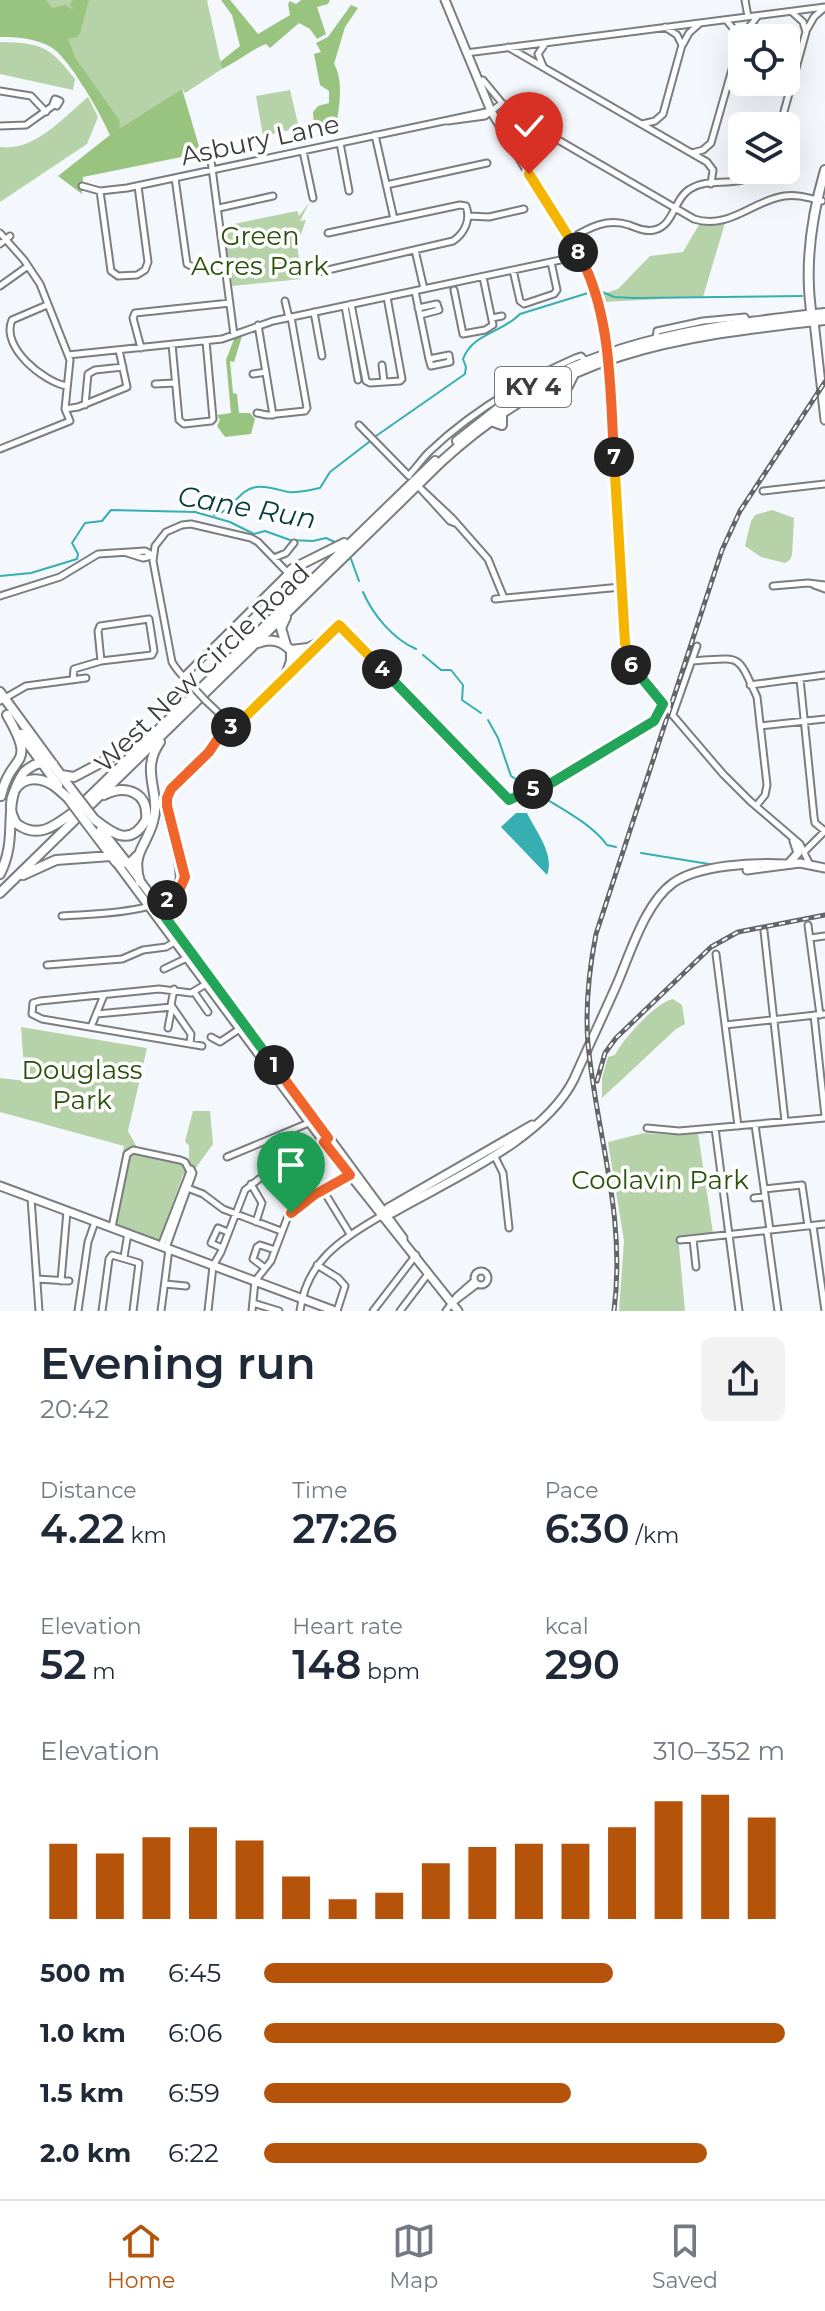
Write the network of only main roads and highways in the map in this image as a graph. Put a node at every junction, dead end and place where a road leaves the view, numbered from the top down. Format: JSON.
{"nodes":[{"id":1,"x":445,"y":0,"type":"edge"},
{"id":2,"x":825,"y":170,"type":"edge"},
{"id":3,"x":825,"y":188,"type":"edge"},
{"id":4,"x":819,"y":200,"type":"junction"},
{"id":5,"x":818,"y":317,"type":"edge"},
{"id":6,"x":607,"y":356,"type":"junction"},
{"id":7,"x":825,"y":420,"type":"edge"},
{"id":8,"x":413,"y":480,"type":"junction"},
{"id":9,"x":358,"y":534,"type":"junction"},
{"id":10,"x":281,"y":566,"type":"road end"},
{"id":11,"x":298,"y":566,"type":"junction"},
{"id":12,"x":297,"y":584,"type":"junction"},
{"id":13,"x":292,"y":600,"type":"junction"},
{"id":14,"x":290,"y":611,"type":"junction"},
{"id":15,"x":279,"y":637,"type":"junction"},
{"id":16,"x":319,"y":643,"type":"road end"},
{"id":17,"x":251,"y":648,"type":"junction"},
{"id":18,"x":289,"y":648,"type":"junction"},
{"id":19,"x":301,"y":660,"type":"road end"},
{"id":20,"x":286,"y":675,"type":"road end"},
{"id":21,"x":1,"y":699,"type":"edge"},
{"id":22,"x":7,"y":715,"type":"junction"},
{"id":23,"x":168,"y":730,"type":"junction"},
{"id":24,"x":149,"y":737,"type":"junction"},
{"id":25,"x":42,"y":762,"type":"junction"},
{"id":26,"x":53,"y":764,"type":"junction"},
{"id":27,"x":61,"y":775,"type":"junction"},
{"id":28,"x":71,"y":796,"type":"junction"},
{"id":29,"x":90,"y":805,"type":"junction"},
{"id":30,"x":75,"y":811,"type":"junction"},
{"id":31,"x":91,"y":822,"type":"junction"},
{"id":32,"x":6,"y":832,"type":"junction"},
{"id":33,"x":796,"y":842,"type":"road end"},
{"id":34,"x":138,"y":855,"type":"junction"},
{"id":35,"x":114,"y":859,"type":"junction"},
{"id":36,"x":127,"y":863,"type":"junction"},
{"id":37,"x":787,"y":864,"type":"junction"},
{"id":38,"x":825,"y":868,"type":"edge"},
{"id":39,"x":0,"y":874,"type":"edge"},
{"id":40,"x":140,"y":882,"type":"junction"},
{"id":41,"x":0,"y":885,"type":"edge"},
{"id":42,"x":0,"y":893,"type":"edge"},
{"id":43,"x":153,"y":906,"type":"junction"},
{"id":44,"x":326,"y":1140,"type":"junction"},
{"id":45,"x":0,"y":1186,"type":"edge"},
{"id":46,"x":384,"y":1214,"type":"junction"},
{"id":47,"x":450,"y":1305,"type":"edge"},
{"id":48,"x":336,"y":1311,"type":"edge"},
{"id":49,"x":460,"y":1311,"type":"edge"}],
"edges":[{"from":1,"to":6,"type":"main road"},
{"from":2,"to":4,"type":"highway"},
{"from":3,"to":4,"type":"highway"},
{"from":4,"to":5,"type":"highway"},
{"from":5,"to":6,"type":"highway","name":"West New Circle Road","number":"KY 4"},
{"from":5,"to":6,"type":"highway","name":"West New Circle Road","number":"KY 4"},
{"from":5,"to":7,"type":"main road"},
{"from":6,"to":8,"type":"highway","name":"West New Circle Road","number":"KY 4"},
{"from":6,"to":8,"type":"highway","name":"West New Circle Road","number":"KY 4"},
{"from":8,"to":9,"type":"highway","name":"West New Circle Road","number":"KY 4"},
{"from":8,"to":14,"type":"highway","name":"West New Circle Road","number":"KY 4"},
{"from":9,"to":11,"type":"highway"},
{"from":9,"to":13,"type":"highway","name":"West New Circle Road","number":"KY 4"},
{"from":10,"to":11,"type":"highway"},
{"from":11,"to":12,"type":"highway"},
{"from":11,"to":12,"type":"highway"},
{"from":12,"to":13,"type":"highway"},
{"from":13,"to":24,"type":"highway","name":"West New Circle Road","number":"KY 4"},
{"from":14,"to":15,"type":"highway"},
{"from":14,"to":17,"type":"highway","name":"West New Circle Road","number":"KY 4"},
{"from":15,"to":17,"type":"highway"},
{"from":15,"to":18,"type":"highway"},
{"from":16,"to":18,"type":"highway"},
{"from":17,"to":23,"type":"highway","name":"West New Circle Road","number":"KY 4"},
{"from":18,"to":19,"type":"highway"},
{"from":18,"to":20,"type":"highway"},
{"from":21,"to":22,"type":"highway"},
{"from":21,"to":26,"type":"highway"},
{"from":22,"to":25,"type":"highway"},
{"from":22,"to":32,"type":"highway"},
{"from":23,"to":29,"type":"highway","name":"West New Circle Road","number":"KY 4"},
{"from":23,"to":34,"type":"highway"},
{"from":24,"to":27,"type":"highway"},
{"from":24,"to":30,"type":"highway","name":"West New Circle Road","number":"KY 4"},
{"from":25,"to":26,"type":"highway"},
{"from":25,"to":28,"type":"highway"},
{"from":25,"to":32,"type":"highway"},
{"from":26,"to":27,"type":"highway"},
{"from":27,"to":28,"type":"highway"},
{"from":28,"to":30,"type":"highway"},
{"from":28,"to":31,"type":"highway","bridge":true},
{"from":29,"to":31,"type":"highway"},
{"from":29,"to":42,"type":"highway","name":"West New Circle Road","number":"KY 4"},
{"from":30,"to":41,"type":"highway","name":"West New Circle Road","number":"KY 4"},
{"from":31,"to":35,"type":"highway"},
{"from":31,"to":36,"type":"highway"},
{"from":32,"to":39,"type":"highway"},
{"from":33,"to":37,"type":"main road"},
{"from":34,"to":36,"type":"highway"},
{"from":34,"to":40,"type":"highway"},
{"from":35,"to":36,"type":"highway"},
{"from":35,"to":42,"type":"highway"},
{"from":35,"to":43,"type":"main road"},
{"from":36,"to":40,"type":"main road"},
{"from":37,"to":38,"type":"main road"},
{"from":37,"to":46,"type":"main road"},
{"from":40,"to":43,"type":"main road"},
{"from":43,"to":44,"type":"main road"},
{"from":44,"to":46,"type":"main road"},
{"from":44,"to":46,"type":"main road"},
{"from":45,"to":48,"type":"main road"},
{"from":46,"to":47,"type":"main road"},
{"from":47,"to":49,"type":"main road"}]}
